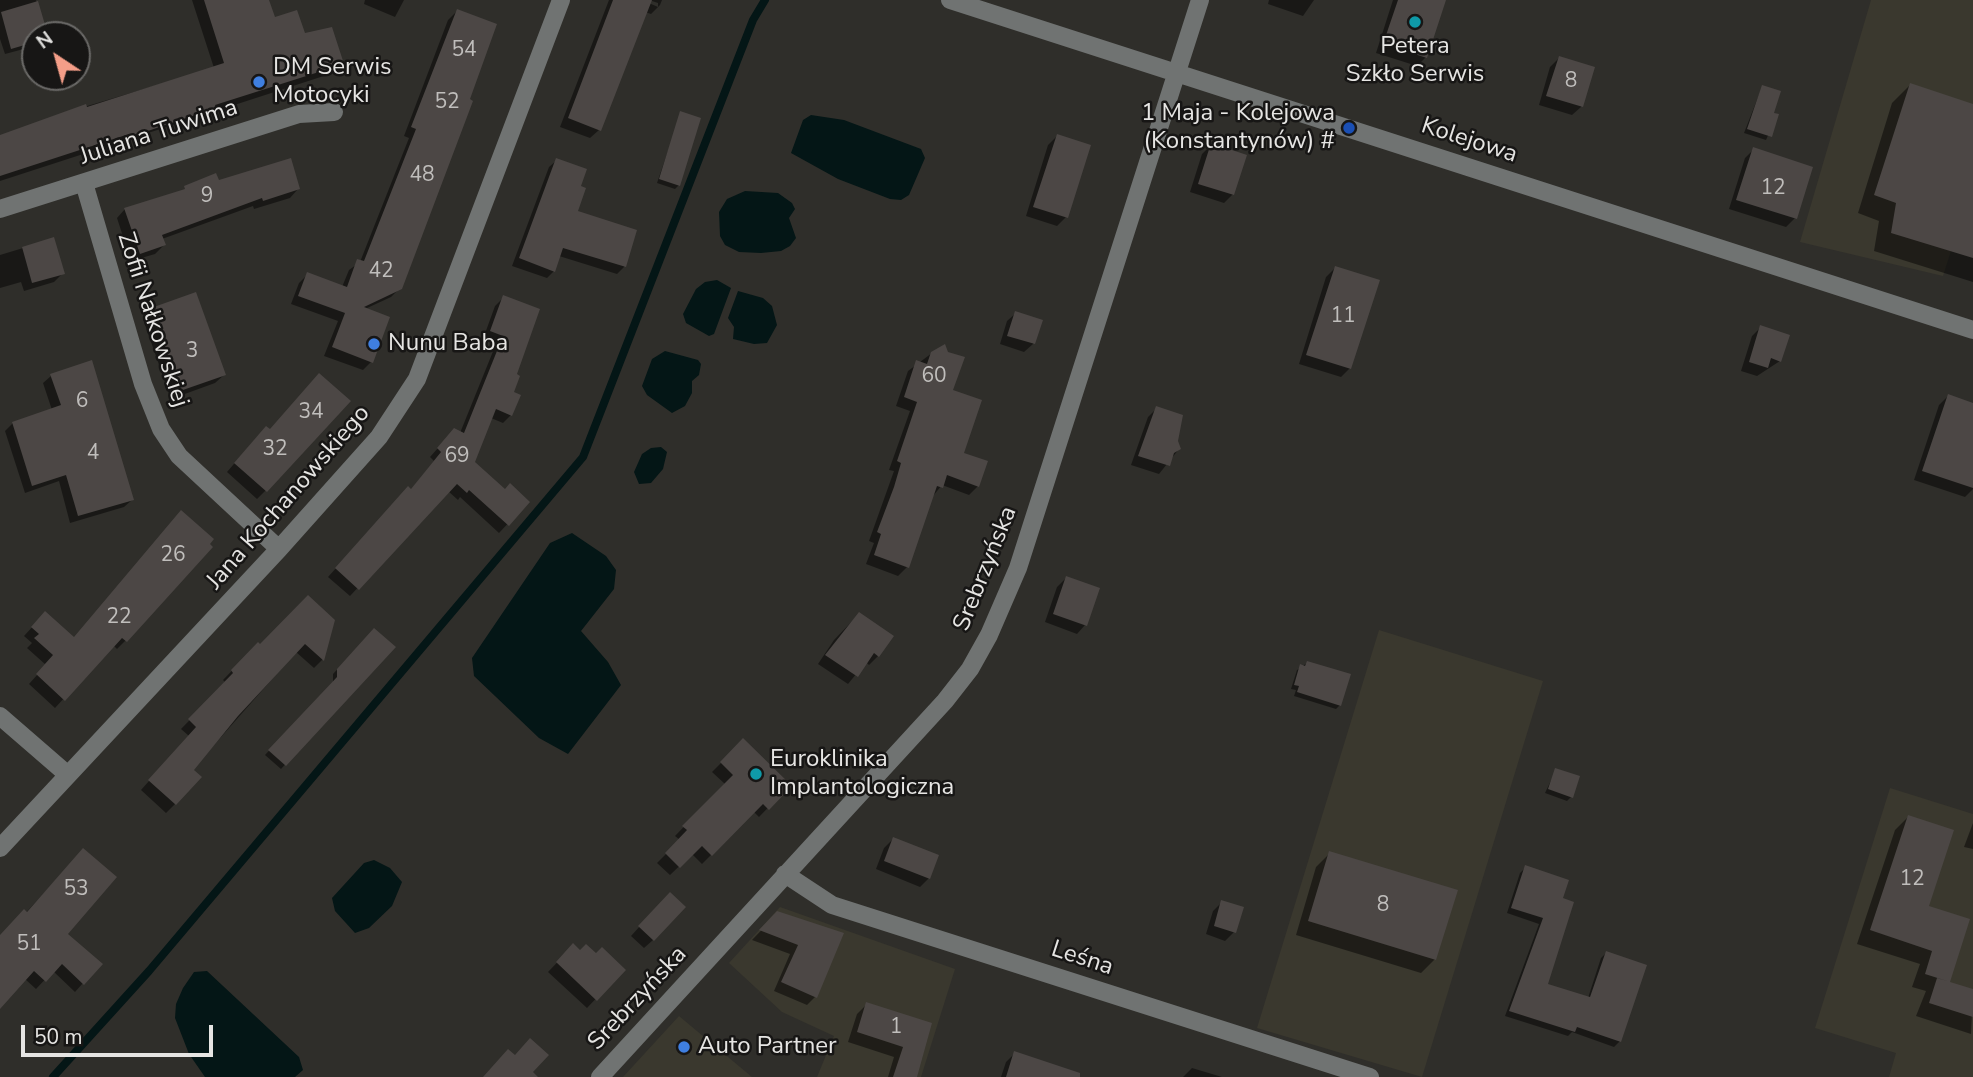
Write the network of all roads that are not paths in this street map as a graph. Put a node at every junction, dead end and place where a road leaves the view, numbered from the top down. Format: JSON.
{"nodes":[{"id":1,"x":561,"y":0,"type":"edge"},
{"id":2,"x":950,"y":0,"type":"edge"},
{"id":3,"x":1200,"y":0,"type":"edge"},
{"id":4,"x":1176,"y":73,"type":"junction"},
{"id":5,"x":334,"y":112,"type":"dead end"},
{"id":6,"x":84,"y":183,"type":"junction"},
{"id":7,"x":0,"y":209,"type":"edge"},
{"id":8,"x":1973,"y":330,"type":"edge"},
{"id":9,"x":279,"y":549,"type":"junction"},
{"id":10,"x":0,"y":716,"type":"edge"},
{"id":11,"x":68,"y":775,"type":"junction"},
{"id":12,"x":0,"y":848,"type":"edge"},
{"id":13,"x":785,"y":874,"type":"junction"},
{"id":14,"x":600,"y":1077,"type":"edge"},
{"id":15,"x":1370,"y":1077,"type":"edge"}],
"edges":[{"from":1,"to":9,"type":"street","name":"Jana Kochanowskiego"},
{"from":2,"to":4,"type":"street","name":"Kolejowa"},
{"from":3,"to":4,"type":"street","name":"Srebrzyńska"},
{"from":4,"to":8,"type":"street","name":"Kolejowa"},
{"from":4,"to":13,"type":"street","name":"Srebrzyńska"},
{"from":5,"to":6,"type":"street","name":"Juliana Tuwima"},
{"from":6,"to":7,"type":"street","name":"Juliana Tuwima"},
{"from":6,"to":9,"type":"street","name":"Zofii Nałkowskiej"},
{"from":9,"to":11,"type":"street","name":"Jana Kochanowskiego"},
{"from":10,"to":11,"type":"street"},
{"from":11,"to":12,"type":"street","name":"Jana Kochanowskiego"},
{"from":13,"to":14,"type":"street","name":"Srebrzyńska"},
{"from":13,"to":15,"type":"street","name":"Leśna"}]}
